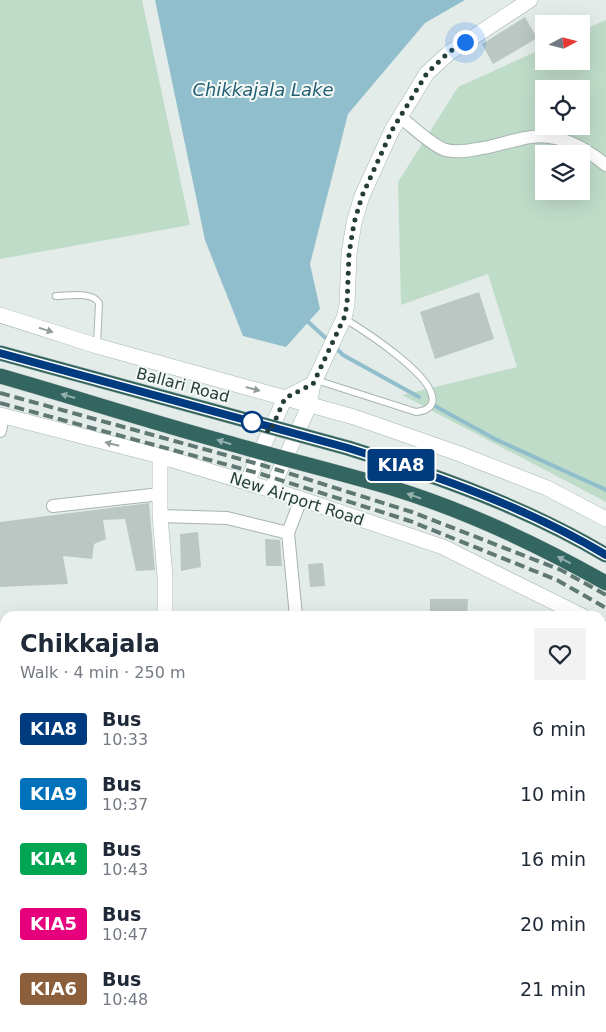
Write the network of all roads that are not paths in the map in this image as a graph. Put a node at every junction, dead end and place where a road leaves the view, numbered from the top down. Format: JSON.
{"nodes":[{"id":1,"x":530,"y":0,"type":"edge"},
{"id":2,"x":400,"y":116,"type":"junction"},
{"id":3,"x":606,"y":165,"type":"edge"},
{"id":4,"x":56,"y":296,"type":"dead end"},
{"id":5,"x":0,"y":315,"type":"edge"},
{"id":6,"x":344,"y":318,"type":"junction"},
{"id":7,"x":97,"y":346,"type":"junction"},
{"id":8,"x":0,"y":353,"type":"edge"},
{"id":9,"x":0,"y":376,"type":"edge"},
{"id":10,"x":314,"y":382,"type":"junction"},
{"id":11,"x":285,"y":398,"type":"junction"},
{"id":12,"x":309,"y":406,"type":"junction"},
{"id":13,"x":1,"y":421,"type":"edge"},
{"id":14,"x":160,"y":456,"type":"junction"},
{"id":15,"x":246,"y":482,"type":"junction"},
{"id":16,"x":271,"y":490,"type":"junction"},
{"id":17,"x":160,"y":494,"type":"junction"},
{"id":18,"x":301,"y":499,"type":"junction"},
{"id":19,"x":53,"y":506,"type":"dead end"},
{"id":20,"x":160,"y":516,"type":"junction"},
{"id":21,"x":606,"y":519,"type":"edge"},
{"id":22,"x":288,"y":533,"type":"junction"},
{"id":23,"x":606,"y":555,"type":"edge"},
{"id":24,"x":606,"y":584,"type":"edge"},
{"id":25,"x":166,"y":611,"type":"edge"},
{"id":26,"x":296,"y":611,"type":"edge"},
{"id":27,"x":572,"y":611,"type":"edge"}],
"edges":[{"from":1,"to":2,"type":"street"},
{"from":2,"to":3,"type":"street"},
{"from":2,"to":6,"type":"street"},
{"from":4,"to":7,"type":"lane"},
{"from":5,"to":7,"type":"street","one_way":true},
{"from":6,"to":10,"type":"street"},
{"from":6,"to":10,"type":"lane"},
{"from":7,"to":11,"type":"street","one_way":true},
{"from":8,"to":23,"type":"highway","name":"Ballari Road","bridge":true},
{"from":24,"to":9,"type":"highway","one_way":true,"bridge":true},
{"from":10,"to":11,"type":"street"},
{"from":10,"to":12,"type":"street"},
{"from":11,"to":12,"type":"street"},
{"from":11,"to":15,"type":"street"},
{"from":12,"to":16,"type":"street"},
{"from":12,"to":21,"type":"street"},
{"from":14,"to":13,"type":"street","name":"New Airport Road","one_way":true},
{"from":14,"to":15,"type":"street","name":"New Airport Road"},
{"from":14,"to":17,"type":"street"},
{"from":15,"to":16,"type":"street","name":"New Airport Road"},
{"from":16,"to":18,"type":"street","name":"New Airport Road"},
{"from":17,"to":19,"type":"street"},
{"from":17,"to":20,"type":"street"},
{"from":18,"to":22,"type":"street"},
{"from":18,"to":27,"type":"street","name":"New Airport Road"},
{"from":20,"to":22,"type":"street"},
{"from":20,"to":25,"type":"street"},
{"from":22,"to":26,"type":"street"}]}
